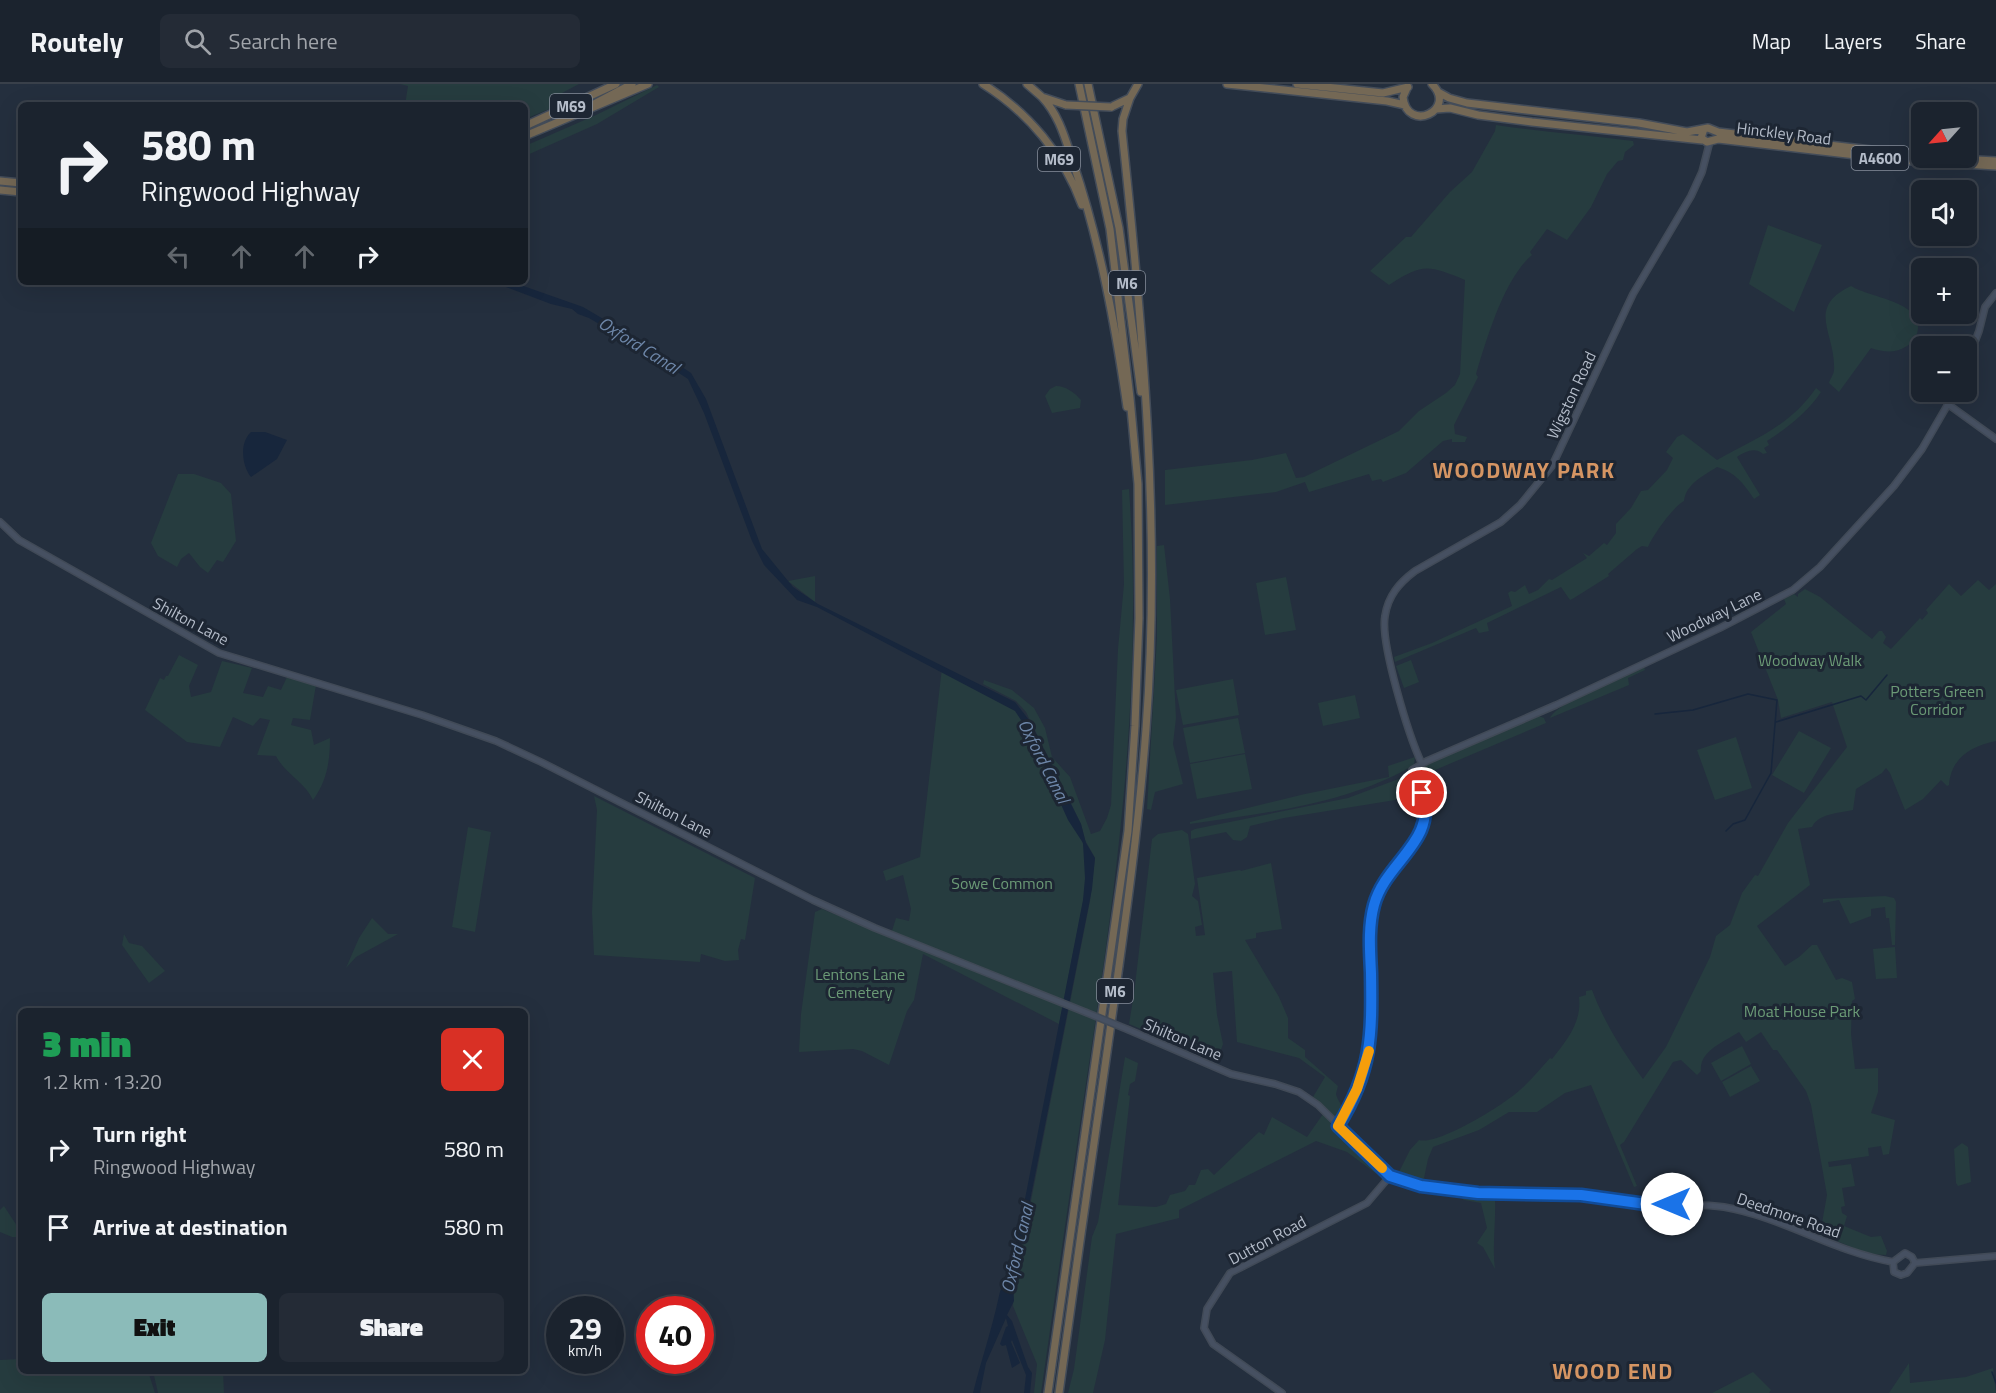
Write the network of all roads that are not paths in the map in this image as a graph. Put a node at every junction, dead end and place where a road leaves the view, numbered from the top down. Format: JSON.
{"nodes":[{"id":1,"x":616,"y":84,"type":"edge"},
{"id":2,"x":632,"y":84,"type":"edge"},
{"id":3,"x":648,"y":84,"type":"edge"},
{"id":4,"x":983,"y":84,"type":"edge"},
{"id":5,"x":1079,"y":84,"type":"edge"},
{"id":6,"x":1088,"y":84,"type":"edge"},
{"id":7,"x":1227,"y":84,"type":"edge"},
{"id":8,"x":1296,"y":84,"type":"edge"},
{"id":9,"x":1432,"y":84,"type":"edge"},
{"id":10,"x":1028,"y":85,"type":"edge"},
{"id":11,"x":1140,"y":85,"type":"edge"},
{"id":12,"x":1409,"y":86,"type":"edge"},
{"id":13,"x":1438,"y":92,"type":"junction"},
{"id":14,"x":1042,"y":97,"type":"junction"},
{"id":15,"x":1130,"y":98,"type":"junction"},
{"id":16,"x":1405,"y":105,"type":"junction"},
{"id":17,"x":1436,"y":109,"type":"junction"},
{"id":18,"x":553,"y":124,"type":"junction"},
{"id":19,"x":528,"y":125,"type":"edge"},
{"id":20,"x":1704,"y":129,"type":"junction"},
{"id":21,"x":1712,"y":129,"type":"junction"},
{"id":22,"x":528,"y":135,"type":"edge"},
{"id":23,"x":1707,"y":141,"type":"junction"},
{"id":24,"x":1911,"y":155,"type":"edge"},
{"id":25,"x":1977,"y":160,"type":"edge"},
{"id":26,"x":1996,"y":161,"type":"edge"},
{"id":27,"x":1996,"y":166,"type":"edge"},
{"id":28,"x":0,"y":181,"type":"edge"},
{"id":29,"x":18,"y":183,"type":"edge"},
{"id":30,"x":0,"y":190,"type":"edge"},
{"id":31,"x":18,"y":192,"type":"edge"},
{"id":32,"x":1100,"y":258,"type":"junction"},
{"id":33,"x":1996,"y":292,"type":"edge"},
{"id":34,"x":1977,"y":338,"type":"edge"},
{"id":35,"x":1950,"y":402,"type":"edge"},
{"id":36,"x":1949,"y":405,"type":"junction"},
{"id":37,"x":1996,"y":439,"type":"edge"},
{"id":38,"x":1138,"y":484,"type":"junction"},
{"id":39,"x":1150,"y":485,"type":"junction"},
{"id":40,"x":0,"y":522,"type":"edge"},
{"id":41,"x":1422,"y":764,"type":"junction"},
{"id":42,"x":1338,"y":1126,"type":"junction"},
{"id":43,"x":1390,"y":1176,"type":"junction"},
{"id":44,"x":1996,"y":1256,"type":"edge"},
{"id":45,"x":1893,"y":1262,"type":"junction"},
{"id":46,"x":1915,"y":1263,"type":"junction"},
{"id":47,"x":1048,"y":1393,"type":"edge"},
{"id":48,"x":1059,"y":1393,"type":"edge"},
{"id":49,"x":1282,"y":1393,"type":"edge"}],
"edges":[{"from":1,"to":19,"type":"highway","number":"M69"},
{"from":2,"to":18,"type":"highway","number":"M69"},
{"from":3,"to":18,"type":"highway","number":"M69"},
{"from":4,"to":32,"type":"highway","number":"M69"},
{"from":5,"to":38,"type":"highway","number":"M6"},
{"from":6,"to":39,"type":"highway","number":"M6"},
{"from":7,"to":16,"type":"highway"},
{"from":8,"to":12,"type":"highway"},
{"from":9,"to":13,"type":"highway"},
{"from":10,"to":14,"type":"highway"},
{"from":11,"to":15,"type":"highway"},
{"from":12,"to":16,"type":"highway"},
{"from":13,"to":17,"type":"highway"},
{"from":13,"to":20,"type":"highway","number":"A4600"},
{"from":14,"to":15,"type":"highway","bridge":true},
{"from":14,"to":32,"type":"highway"},
{"from":15,"to":39,"type":"highway"},
{"from":16,"to":17,"type":"highway","name":"Hinckley Road"},
{"from":17,"to":23,"type":"highway","name":"Hinckley Road","number":"A4600"},
{"from":18,"to":22,"type":"highway","number":"M69"},
{"from":20,"to":21,"type":"highway","number":"A4600"},
{"from":20,"to":23,"type":"highway"},
{"from":21,"to":23,"type":"highway"},
{"from":21,"to":24,"type":"highway","name":"Hinckley Road","number":"A4600"},
{"from":23,"to":27,"type":"highway","name":"Hinckley Road","number":"A4600"},
{"from":23,"to":41,"type":"street","name":"Wigston Road"},
{"from":25,"to":26,"type":"highway"},
{"from":28,"to":29,"type":"highway"},
{"from":30,"to":31,"type":"highway"},
{"from":32,"to":38,"type":"highway"},
{"from":33,"to":34,"type":"street"},
{"from":35,"to":36,"type":"street","name":"Woodway Lane"},
{"from":36,"to":37,"type":"street"},
{"from":36,"to":41,"type":"street","name":"Woodway Lane"},
{"from":38,"to":47,"type":"highway","number":"M6"},
{"from":39,"to":48,"type":"highway","number":"M6"},
{"from":40,"to":42,"type":"street","name":"Shilton Lane","bridge":true},
{"from":41,"to":42,"type":"street","name":"Woodway Lane"},
{"from":42,"to":43,"type":"street","name":"Deedmore Road"},
{"from":43,"to":45,"type":"street","name":"Deedmore Road"},
{"from":43,"to":49,"type":"street","name":"Dutton Road"},
{"from":44,"to":46,"type":"street"},
{"from":45,"to":46,"type":"street"},
{"from":45,"to":46,"type":"street"}]}
